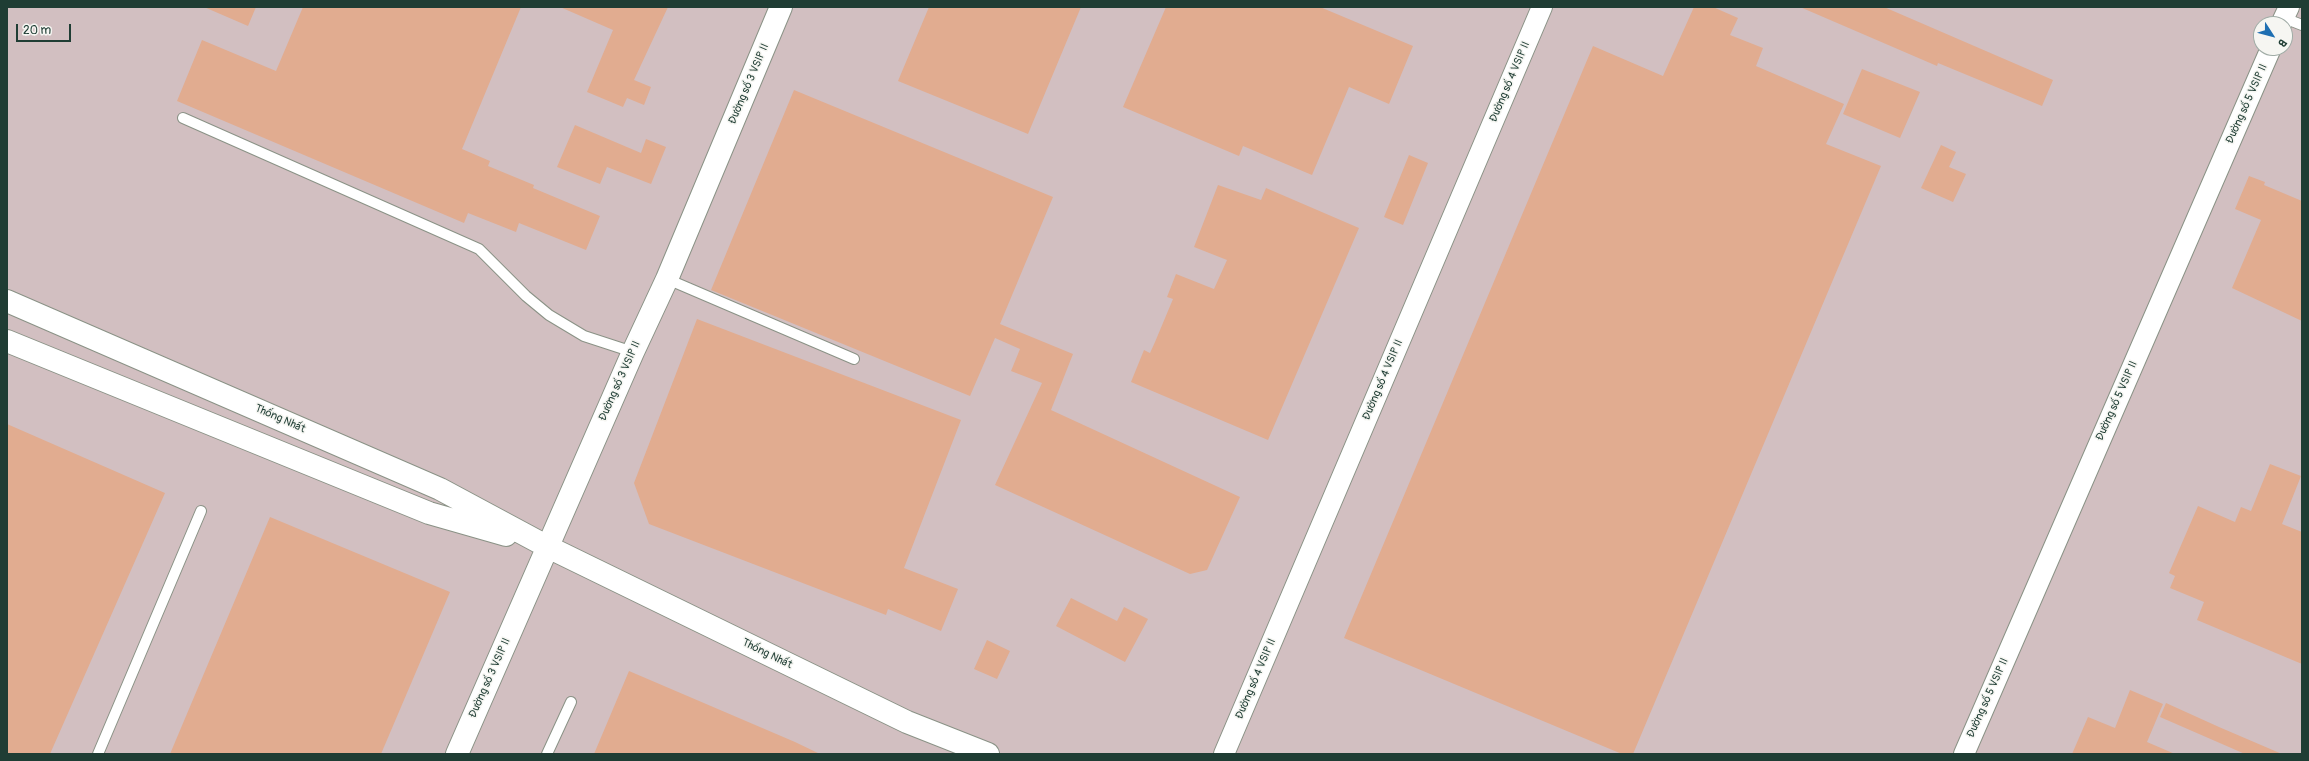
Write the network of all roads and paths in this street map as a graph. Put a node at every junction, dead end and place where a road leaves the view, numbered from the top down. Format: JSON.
{"nodes":[{"id":1,"x":782,"y":7,"type":"edge"},
{"id":2,"x":1542,"y":7,"type":"edge"},
{"id":3,"x":2268,"y":56,"type":"edge"},
{"id":4,"x":183,"y":118,"type":"dead end"},
{"id":5,"x":667,"y":279,"type":"junction"},
{"id":6,"x":7,"y":301,"type":"edge"},
{"id":7,"x":7,"y":341,"type":"edge"},
{"id":8,"x":633,"y":352,"type":"junction"},
{"id":9,"x":854,"y":359,"type":"dead end"},
{"id":10,"x":201,"y":511,"type":"dead end"},
{"id":11,"x":548,"y":547,"type":"junction"},
{"id":12,"x":571,"y":702,"type":"dead end"},
{"id":13,"x":98,"y":754,"type":"edge"},
{"id":14,"x":457,"y":754,"type":"edge"},
{"id":15,"x":547,"y":754,"type":"edge"},
{"id":16,"x":988,"y":754,"type":"edge"},
{"id":17,"x":1224,"y":754,"type":"edge"},
{"id":18,"x":1964,"y":754,"type":"edge"}],
"edges":[{"from":1,"to":5,"type":"street","name":"Đường số 3 VSIP II"},
{"from":2,"to":17,"type":"street","name":"Đường số 4 VSIP II"},
{"from":3,"to":18,"type":"street","name":"Đường số 5 VSIP II"},
{"from":4,"to":8,"type":"lane"},
{"from":5,"to":8,"type":"street","name":"Đường số 3 VSIP II"},
{"from":5,"to":9,"type":"lane"},
{"from":6,"to":11,"type":"street","name":"Thống Nhất"},
{"from":7,"to":11,"type":"street","name":"Thống Nhất"},
{"from":8,"to":11,"type":"street","name":"Đường số 3 VSIP II"},
{"from":10,"to":13,"type":"lane"},
{"from":11,"to":14,"type":"street","name":"Đường số 3 VSIP II"},
{"from":11,"to":16,"type":"street","name":"Thống Nhất"},
{"from":12,"to":15,"type":"lane"}]}
